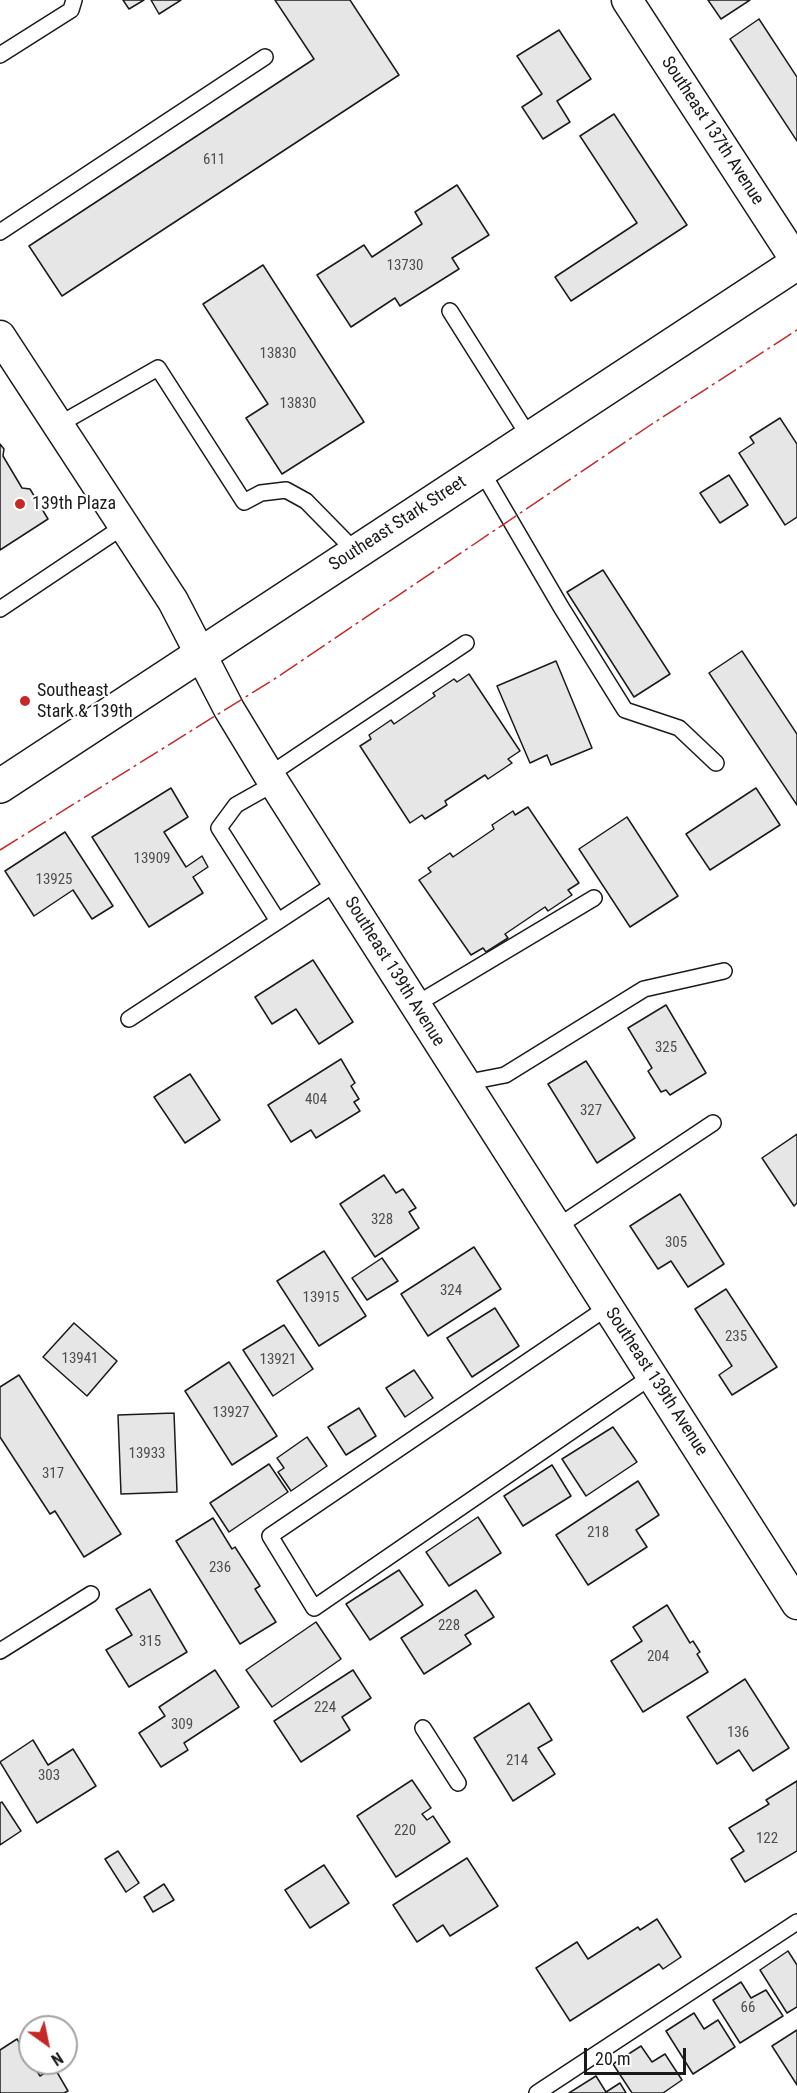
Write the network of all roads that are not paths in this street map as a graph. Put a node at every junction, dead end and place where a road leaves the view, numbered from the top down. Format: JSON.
{"nodes":[{"id":1,"x":74,"y":0,"type":"edge"},
{"id":2,"x":627,"y":0,"type":"edge"},
{"id":3,"x":0,"y":55,"type":"edge"},
{"id":4,"x":265,"y":57,"type":"dead end"},
{"id":5,"x":0,"y":232,"type":"edge"},
{"id":6,"x":797,"y":262,"type":"edge"},
{"id":7,"x":450,"y":311,"type":"dead end"},
{"id":8,"x":0,"y":336,"type":"edge"},
{"id":9,"x":58,"y":424,"type":"junction"},
{"id":10,"x":530,"y":438,"type":"junction"},
{"id":11,"x":481,"y":470,"type":"junction"},
{"id":12,"x":124,"y":526,"type":"junction"},
{"id":13,"x":356,"y":552,"type":"junction"},
{"id":14,"x":0,"y":609,"type":"edge"},
{"id":15,"x":465,"y":643,"type":"dead end"},
{"id":16,"x":200,"y":654,"type":"junction"},
{"id":17,"x":717,"y":763,"type":"dead end"},
{"id":18,"x":272,"y":779,"type":"junction"},
{"id":19,"x":0,"y":786,"type":"edge"},
{"id":20,"x":338,"y":882,"type":"junction"},
{"id":21,"x":594,"y":898,"type":"dead end"},
{"id":22,"x":278,"y":921,"type":"junction"},
{"id":23,"x":724,"y":971,"type":"dead end"},
{"id":24,"x":415,"y":1005,"type":"junction"},
{"id":25,"x":129,"y":1019,"type":"dead end"},
{"id":26,"x":464,"y":1083,"type":"junction"},
{"id":27,"x":713,"y":1123,"type":"dead end"},
{"id":28,"x":557,"y":1227,"type":"junction"},
{"id":29,"x":608,"y":1307,"type":"junction"},
{"id":30,"x":652,"y":1376,"type":"junction"},
{"id":31,"x":91,"y":1594,"type":"dead end"},
{"id":32,"x":797,"y":1604,"type":"edge"},
{"id":33,"x":0,"y":1651,"type":"edge"},
{"id":34,"x":423,"y":1728,"type":"dead end"},
{"id":35,"x":458,"y":1783,"type":"dead end"},
{"id":36,"x":797,"y":1922,"type":"edge"},
{"id":37,"x":537,"y":2093,"type":"edge"}],
"edges":[{"from":1,"to":3,"type":"lane"},
{"from":2,"to":6,"type":"street","name":"Southeast 137th Avenue"},
{"from":4,"to":5,"type":"lane"},
{"from":6,"to":10,"type":"main road","name":"Southeast Stark Street"},
{"from":7,"to":10,"type":"lane"},
{"from":8,"to":9,"type":"street","name":"Southeast 139th Avenue"},
{"from":9,"to":12,"type":"street","name":"Southeast 139th Avenue"},
{"from":9,"to":13,"type":"lane"},
{"from":10,"to":11,"type":"main road","name":"Southeast Stark Street"},
{"from":11,"to":13,"type":"main road","name":"Southeast Stark Street"},
{"from":11,"to":17,"type":"lane"},
{"from":12,"to":14,"type":"lane"},
{"from":12,"to":16,"type":"street","name":"Southeast 139th Avenue"},
{"from":13,"to":16,"type":"main road","name":"Southeast Stark Street"},
{"from":15,"to":18,"type":"lane"},
{"from":16,"to":18,"type":"street","name":"Southeast 139th Avenue"},
{"from":16,"to":19,"type":"main road","name":"Southeast Stark Street"},
{"from":18,"to":20,"type":"street","name":"Southeast 139th Avenue"},
{"from":18,"to":22,"type":"lane"},
{"from":20,"to":22,"type":"lane"},
{"from":20,"to":24,"type":"street","name":"Southeast 139th Avenue"},
{"from":21,"to":24,"type":"lane"},
{"from":22,"to":25,"type":"lane"},
{"from":23,"to":26,"type":"lane"},
{"from":24,"to":26,"type":"street","name":"Southeast 139th Avenue"},
{"from":26,"to":28,"type":"street","name":"Southeast 139th Avenue"},
{"from":27,"to":28,"type":"lane"},
{"from":28,"to":29,"type":"street","name":"Southeast 139th Avenue"},
{"from":29,"to":30,"type":"street","name":"Southeast 139th Avenue"},
{"from":29,"to":30,"type":"lane"},
{"from":30,"to":32,"type":"street","name":"Southeast 139th Avenue"},
{"from":31,"to":33,"type":"lane"},
{"from":34,"to":35,"type":"lane"},
{"from":36,"to":37,"type":"lane"}]}
